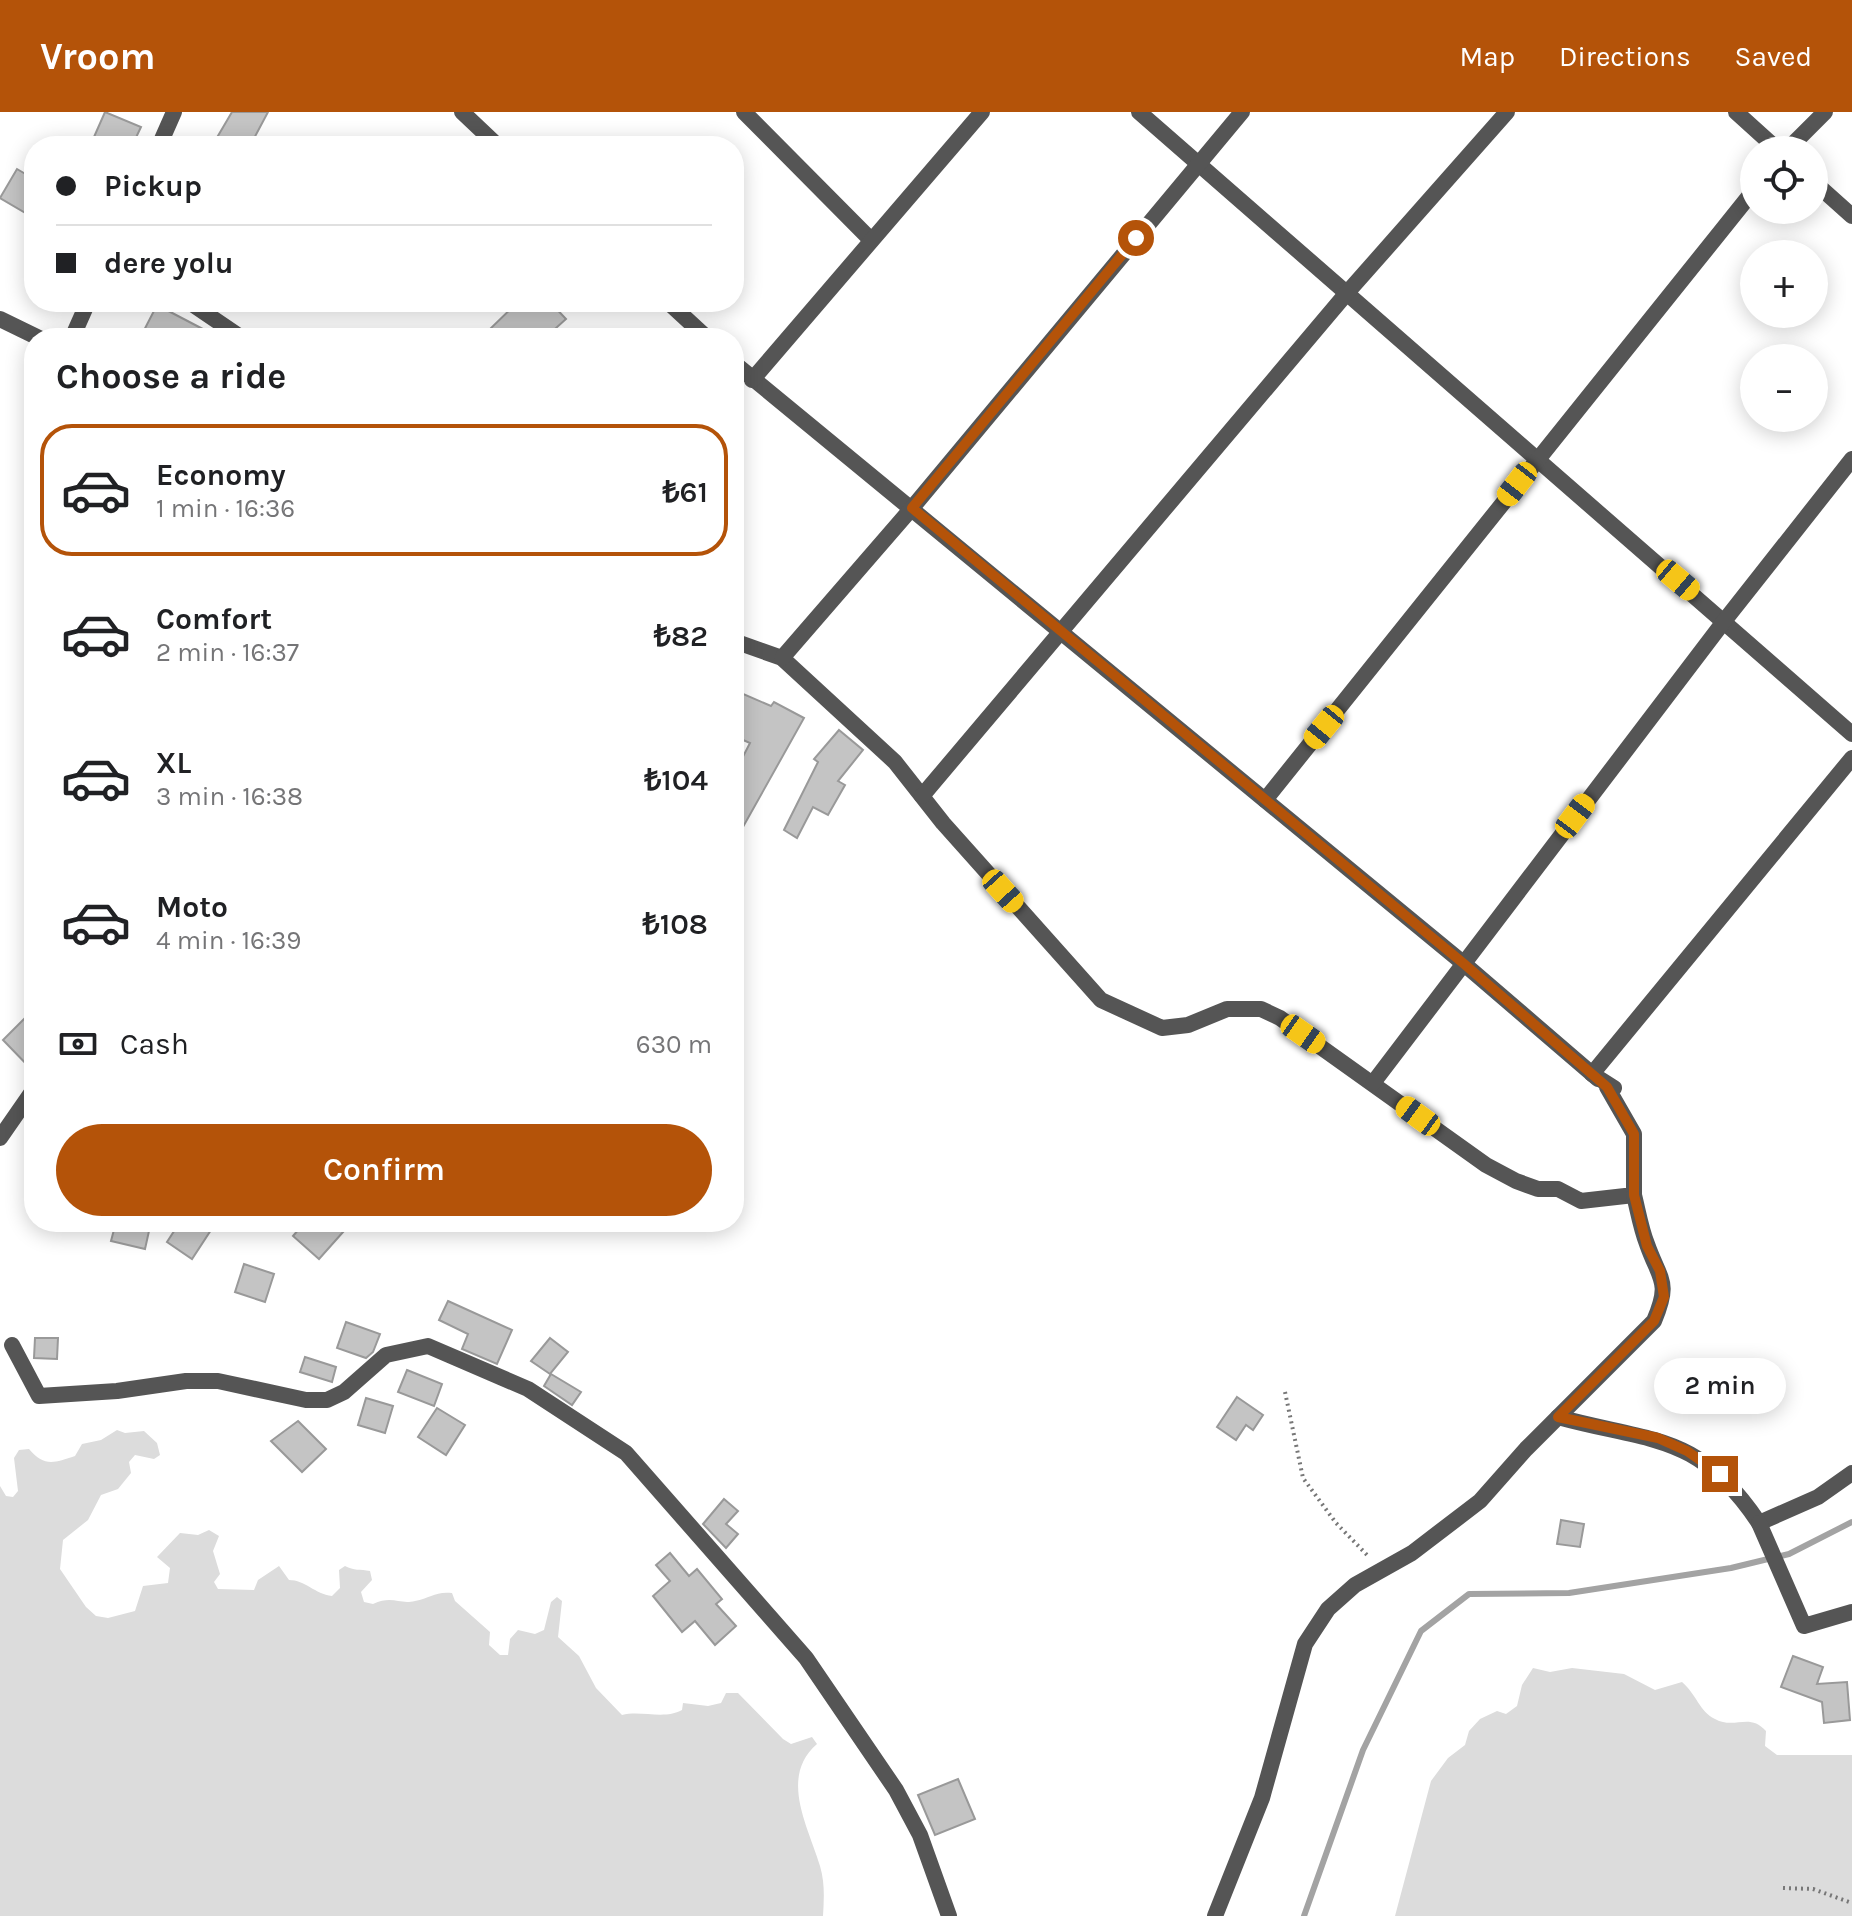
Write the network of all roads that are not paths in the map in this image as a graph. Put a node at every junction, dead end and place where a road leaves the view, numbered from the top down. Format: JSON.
{"nodes":[{"id":1,"x":174,"y":112,"type":"edge"},
{"id":2,"x":462,"y":112,"type":"edge"},
{"id":3,"x":744,"y":112,"type":"edge"},
{"id":4,"x":982,"y":112,"type":"edge"},
{"id":5,"x":1139,"y":112,"type":"edge"},
{"id":6,"x":1242,"y":112,"type":"edge"},
{"id":7,"x":1507,"y":112,"type":"edge"},
{"id":8,"x":1736,"y":112,"type":"edge"},
{"id":9,"x":1825,"y":112,"type":"edge"},
{"id":10,"x":163,"y":136,"type":"edge"},
{"id":11,"x":487,"y":136,"type":"edge"},
{"id":12,"x":1763,"y":136,"type":"edge"},
{"id":13,"x":1801,"y":136,"type":"edge"},
{"id":14,"x":1197,"y":164,"type":"junction"},
{"id":15,"x":1828,"y":195,"type":"edge"},
{"id":16,"x":1740,"y":207,"type":"edge"},
{"id":17,"x":1852,"y":216,"type":"edge"},
{"id":18,"x":870,"y":239,"type":"junction"},
{"id":19,"x":1346,"y":294,"type":"junction"},
{"id":20,"x":204,"y":312,"type":"edge"},
{"id":21,"x":679,"y":312,"type":"edge"},
{"id":22,"x":0,"y":319,"type":"edge"},
{"id":23,"x":227,"y":328,"type":"edge"},
{"id":24,"x":696,"y":328,"type":"edge"},
{"id":25,"x":24,"y":331,"type":"edge"},
{"id":26,"x":744,"y":372,"type":"edge"},
{"id":27,"x":752,"y":380,"type":"junction"},
{"id":28,"x":1852,"y":459,"type":"edge"},
{"id":29,"x":1536,"y":460,"type":"junction"},
{"id":30,"x":912,"y":508,"type":"junction"},
{"id":31,"x":1725,"y":620,"type":"junction"},
{"id":32,"x":1063,"y":633,"type":"junction"},
{"id":33,"x":744,"y":645,"type":"edge"},
{"id":34,"x":782,"y":658,"type":"junction"},
{"id":35,"x":1852,"y":734,"type":"edge"},
{"id":36,"x":1852,"y":758,"type":"edge"},
{"id":37,"x":922,"y":796,"type":"junction"},
{"id":38,"x":1265,"y":800,"type":"junction"},
{"id":39,"x":1463,"y":963,"type":"junction"},
{"id":40,"x":1592,"y":1074,"type":"junction"},
{"id":41,"x":1373,"y":1083,"type":"junction"},
{"id":42,"x":24,"y":1103,"type":"edge"},
{"id":43,"x":0,"y":1138,"type":"edge"},
{"id":44,"x":1634,"y":1195,"type":"junction"},
{"id":45,"x":12,"y":1345,"type":"dead end"},
{"id":46,"x":1558,"y":1417,"type":"junction"},
{"id":47,"x":1852,"y":1473,"type":"edge"},
{"id":48,"x":1759,"y":1523,"type":"junction"},
{"id":49,"x":1852,"y":1612,"type":"edge"},
{"id":50,"x":949,"y":1916,"type":"edge"},
{"id":51,"x":1215,"y":1916,"type":"edge"}],
"edges":[{"from":1,"to":10,"type":"street"},
{"from":2,"to":11,"type":"street"},
{"from":3,"to":18,"type":"street"},
{"from":4,"to":18,"type":"street"},
{"from":5,"to":14,"type":"street"},
{"from":6,"to":14,"type":"street"},
{"from":7,"to":19,"type":"street"},
{"from":8,"to":12,"type":"street"},
{"from":9,"to":13,"type":"street"},
{"from":14,"to":19,"type":"street"},
{"from":14,"to":30,"type":"street"},
{"from":15,"to":17,"type":"street"},
{"from":16,"to":29,"type":"street"},
{"from":18,"to":27,"type":"street"},
{"from":19,"to":29,"type":"street"},
{"from":19,"to":32,"type":"street"},
{"from":20,"to":23,"type":"street"},
{"from":21,"to":24,"type":"street"},
{"from":22,"to":25,"type":"street"},
{"from":26,"to":27,"type":"street"},
{"from":27,"to":30,"type":"street"},
{"from":28,"to":31,"type":"street"},
{"from":29,"to":31,"type":"street"},
{"from":29,"to":38,"type":"street"},
{"from":30,"to":32,"type":"street"},
{"from":30,"to":34,"type":"street"},
{"from":31,"to":35,"type":"street"},
{"from":31,"to":39,"type":"street"},
{"from":32,"to":37,"type":"street"},
{"from":32,"to":38,"type":"street"},
{"from":33,"to":34,"type":"street"},
{"from":34,"to":37,"type":"street"},
{"from":36,"to":40,"type":"street"},
{"from":37,"to":41,"type":"street"},
{"from":38,"to":39,"type":"street"},
{"from":39,"to":40,"type":"street"},
{"from":39,"to":41,"type":"street"},
{"from":40,"to":44,"type":"street"},
{"from":41,"to":44,"type":"street"},
{"from":42,"to":43,"type":"street"},
{"from":44,"to":46,"type":"street"},
{"from":45,"to":50,"type":"street"},
{"from":46,"to":48,"type":"street"},
{"from":46,"to":51,"type":"street"},
{"from":47,"to":48,"type":"street"},
{"from":48,"to":49,"type":"street"}]}
